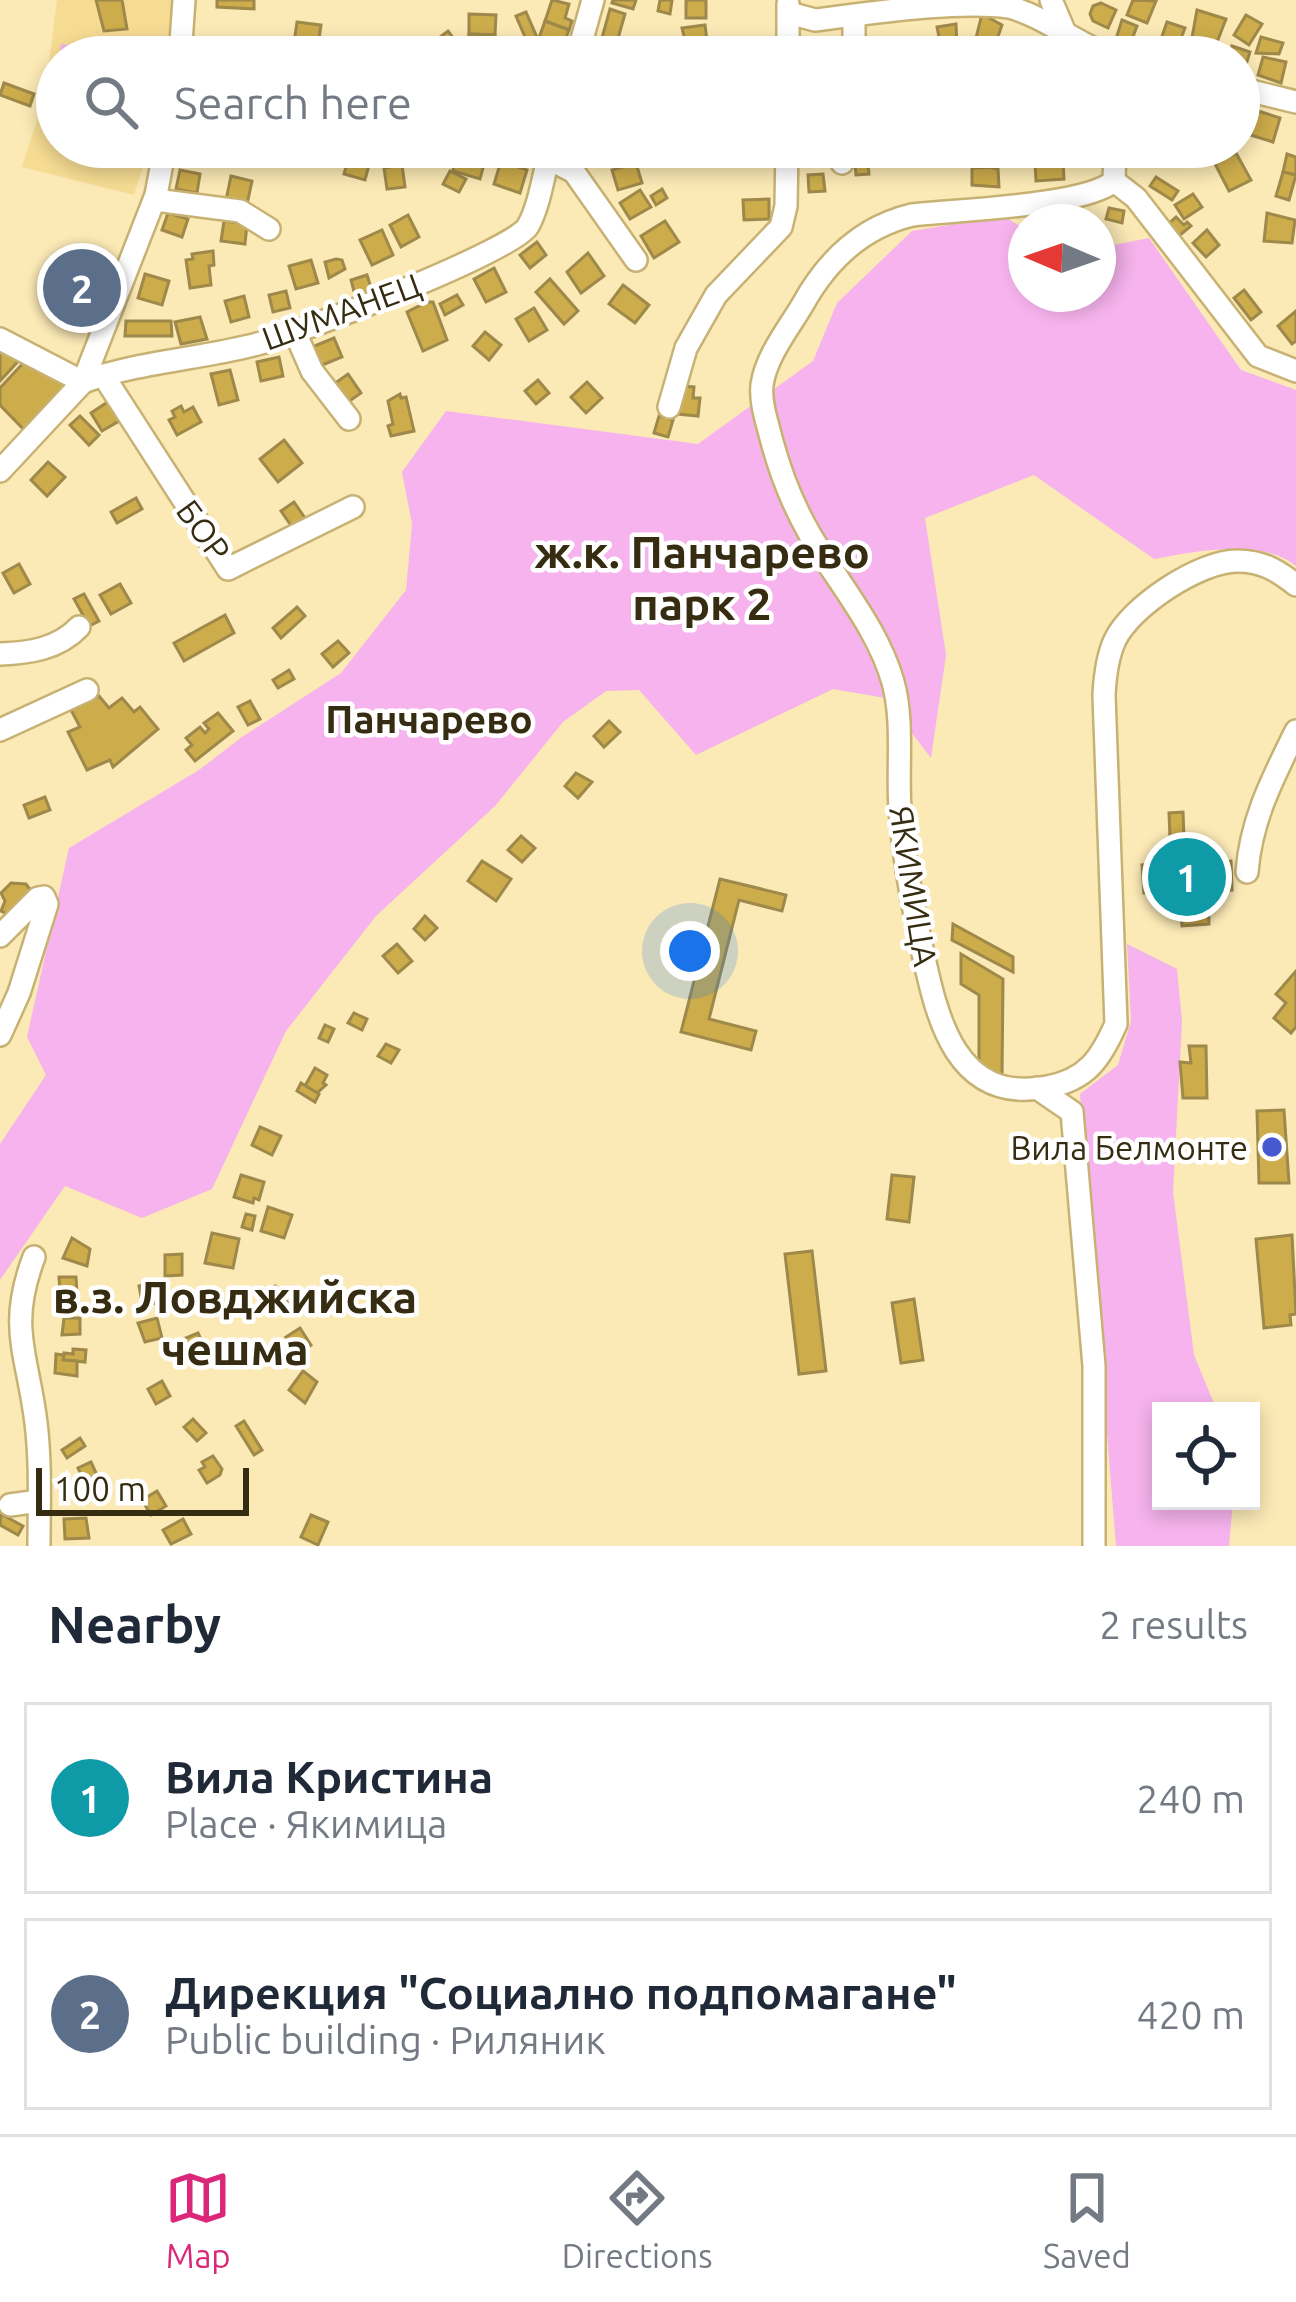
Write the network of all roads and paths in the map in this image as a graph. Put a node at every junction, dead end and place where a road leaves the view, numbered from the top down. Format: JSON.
{"nodes":[{"id":1,"x":184,"y":0,"type":"edge"},
{"id":2,"x":593,"y":0,"type":"edge"},
{"id":3,"x":1052,"y":0,"type":"edge"},
{"id":4,"x":788,"y":7,"type":"edge"},
{"id":5,"x":854,"y":16,"type":"junction"},
{"id":6,"x":1063,"y":28,"type":"junction"},
{"id":7,"x":181,"y":36,"type":"edge"},
{"id":8,"x":583,"y":36,"type":"edge"},
{"id":9,"x":854,"y":36,"type":"edge"},
{"id":10,"x":1075,"y":36,"type":"edge"},
{"id":11,"x":1260,"y":93,"type":"edge"},
{"id":12,"x":1296,"y":102,"type":"edge"},
{"id":13,"x":162,"y":168,"type":"edge"},
{"id":14,"x":544,"y":168,"type":"edge"},
{"id":15,"x":569,"y":168,"type":"edge"},
{"id":16,"x":786,"y":168,"type":"edge"},
{"id":17,"x":1114,"y":168,"type":"edge"},
{"id":18,"x":1114,"y":181,"type":"junction"},
{"id":19,"x":157,"y":195,"type":"junction"},
{"id":20,"x":269,"y":229,"type":"dead end"},
{"id":21,"x":636,"y":260,"type":"dead end"},
{"id":22,"x":294,"y":330,"type":"junction"},
{"id":23,"x":0,"y":339,"type":"edge"},
{"id":24,"x":1296,"y":371,"type":"edge"},
{"id":25,"x":93,"y":378,"type":"junction"},
{"id":26,"x":669,"y":407,"type":"dead end"},
{"id":27,"x":349,"y":419,"type":"dead end"},
{"id":28,"x":0,"y":471,"type":"edge"},
{"id":29,"x":353,"y":506,"type":"dead end"},
{"id":30,"x":1296,"y":585,"type":"edge"},
{"id":31,"x":79,"y":627,"type":"dead end"},
{"id":32,"x":0,"y":654,"type":"edge"},
{"id":33,"x":87,"y":690,"type":"dead end"},
{"id":34,"x":0,"y":730,"type":"edge"},
{"id":35,"x":1296,"y":731,"type":"edge"},
{"id":36,"x":1247,"y":872,"type":"dead end"},
{"id":37,"x":0,"y":936,"type":"edge"},
{"id":38,"x":0,"y":1035,"type":"edge"},
{"id":39,"x":1037,"y":1088,"type":"junction"},
{"id":40,"x":34,"y":1257,"type":"dead end"},
{"id":41,"x":10,"y":1353,"type":"edge"},
{"id":42,"x":39,"y":1501,"type":"junction"},
{"id":43,"x":10,"y":1505,"type":"dead end"},
{"id":44,"x":39,"y":1546,"type":"edge"},
{"id":45,"x":1094,"y":1546,"type":"edge"}],
"edges":[{"from":1,"to":7,"type":"street"},
{"from":2,"to":8,"type":"street"},
{"from":3,"to":6,"type":"street"},
{"from":4,"to":5,"type":"street"},
{"from":5,"to":6,"type":"street"},
{"from":5,"to":9,"type":"street"},
{"from":6,"to":10,"type":"street"},
{"from":11,"to":12,"type":"street"},
{"from":13,"to":19,"type":"street"},
{"from":14,"to":22,"type":"street","name":"ШУМАНЕЦ"},
{"from":15,"to":21,"type":"street"},
{"from":16,"to":26,"type":"street"},
{"from":17,"to":18,"type":"street"},
{"from":18,"to":24,"type":"street"},
{"from":18,"to":39,"type":"street","name":"ЯКИМИЦА"},
{"from":19,"to":20,"type":"street"},
{"from":19,"to":25,"type":"street"},
{"from":22,"to":25,"type":"street","name":"ШУМАНЕЦ"},
{"from":22,"to":27,"type":"street"},
{"from":23,"to":25,"type":"street"},
{"from":25,"to":28,"type":"street"},
{"from":25,"to":29,"type":"street","name":"БОР"},
{"from":30,"to":39,"type":"street"},
{"from":31,"to":32,"type":"street"},
{"from":33,"to":34,"type":"street"},
{"from":35,"to":36,"type":"street"},
{"from":37,"to":38,"type":"street"},
{"from":39,"to":45,"type":"street"},
{"from":40,"to":41,"type":"street"},
{"from":41,"to":42,"type":"street"},
{"from":42,"to":43,"type":"street"},
{"from":42,"to":44,"type":"street"}]}
